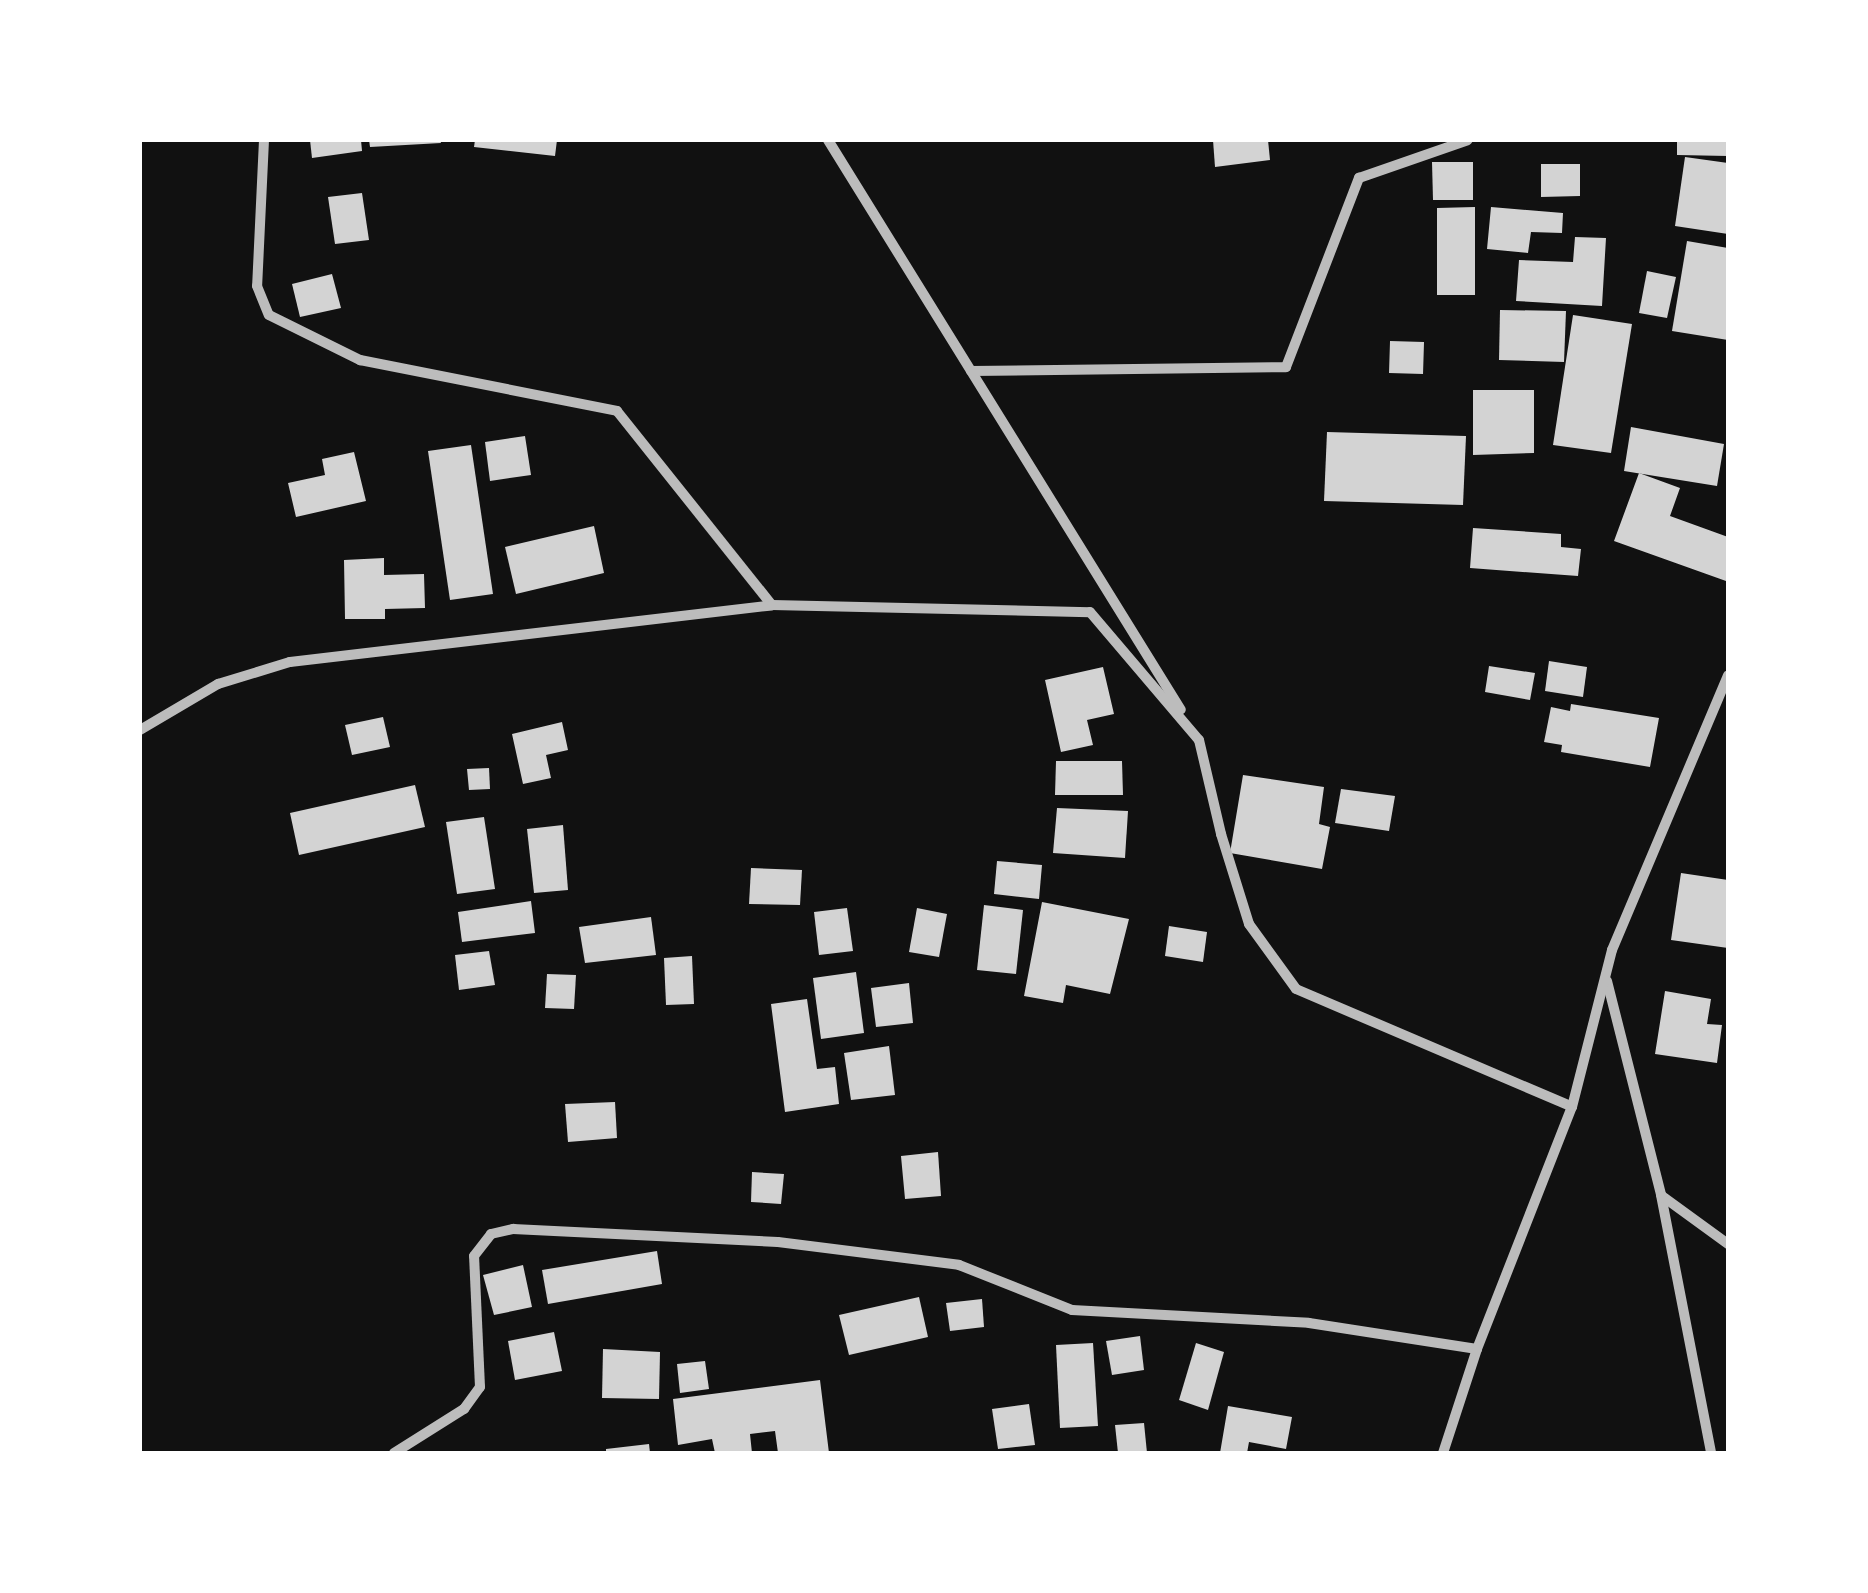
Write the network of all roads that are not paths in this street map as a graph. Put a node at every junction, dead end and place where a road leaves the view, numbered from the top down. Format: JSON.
{"nodes":[{"id":1,"x":264,"y":140,"type":"edge"},
{"id":2,"x":828,"y":140,"type":"edge"},
{"id":3,"x":1468,"y":140,"type":"edge"},
{"id":4,"x":971,"y":371,"type":"junction"},
{"id":5,"x":772,"y":605,"type":"junction"},
{"id":6,"x":1728,"y":674,"type":"edge"},
{"id":7,"x":140,"y":730,"type":"edge"},
{"id":8,"x":1200,"y":740,"type":"junction"},
{"id":9,"x":1606,"y":978,"type":"junction"},
{"id":10,"x":1572,"y":1107,"type":"junction"},
{"id":11,"x":1661,"y":1195,"type":"junction"},
{"id":12,"x":1728,"y":1244,"type":"edge"},
{"id":13,"x":1477,"y":1349,"type":"junction"},
{"id":14,"x":394,"y":1453,"type":"edge"},
{"id":15,"x":1443,"y":1453,"type":"edge"},
{"id":16,"x":1711,"y":1453,"type":"edge"}],
"edges":[{"from":1,"to":5,"type":"street"},
{"from":2,"to":4,"type":"street"},
{"from":3,"to":4,"type":"street"},
{"from":4,"to":8,"type":"street"},
{"from":5,"to":7,"type":"street"},
{"from":5,"to":8,"type":"street"},
{"from":6,"to":9,"type":"street"},
{"from":8,"to":10,"type":"street"},
{"from":9,"to":10,"type":"street"},
{"from":9,"to":11,"type":"street"},
{"from":10,"to":13,"type":"street"},
{"from":11,"to":12,"type":"street"},
{"from":11,"to":16,"type":"street"},
{"from":13,"to":14,"type":"street"},
{"from":13,"to":15,"type":"street"}]}
